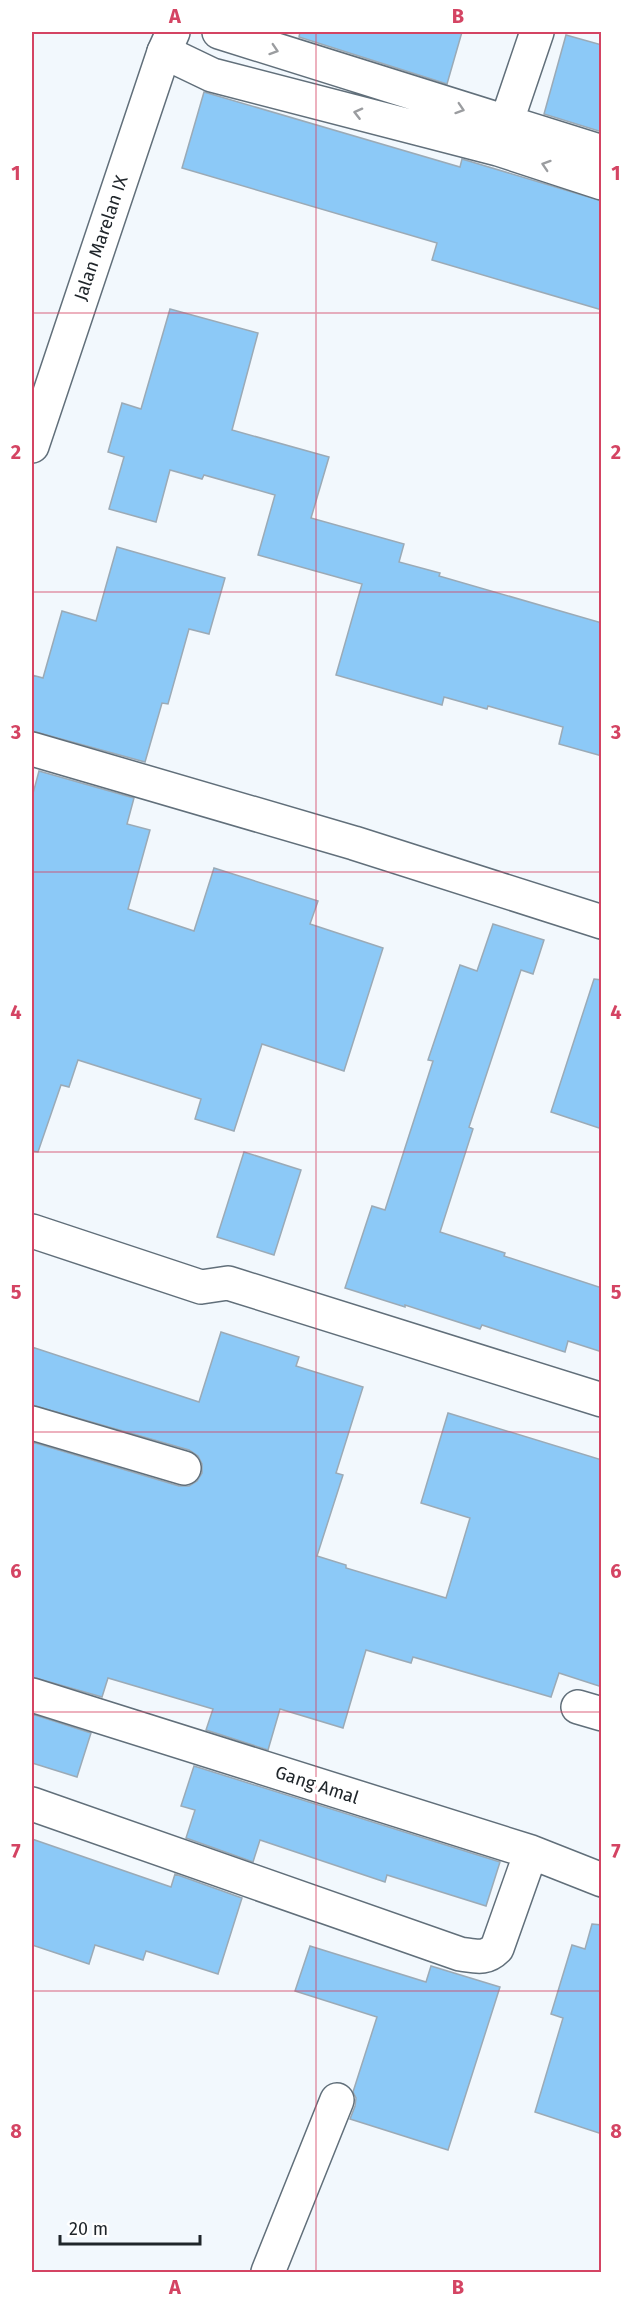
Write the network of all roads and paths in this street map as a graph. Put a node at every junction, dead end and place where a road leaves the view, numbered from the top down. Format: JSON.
{"nodes":[{"id":1,"x":537,"y":32,"type":"edge"},
{"id":2,"x":224,"y":33,"type":"edge"},
{"id":3,"x":168,"y":42,"type":"edge"},
{"id":4,"x":212,"y":75,"type":"junction"},
{"id":5,"x":502,"y":136,"type":"junction"},
{"id":6,"x":602,"y":152,"type":"edge"},
{"id":7,"x":602,"y":183,"type":"edge"},
{"id":8,"x":32,"y":446,"type":"edge"},
{"id":9,"x":32,"y":749,"type":"edge"},
{"id":10,"x":602,"y":922,"type":"edge"},
{"id":11,"x":32,"y":1232,"type":"edge"},
{"id":12,"x":602,"y":1400,"type":"edge"},
{"id":13,"x":32,"y":1423,"type":"edge"},
{"id":14,"x":184,"y":1468,"type":"dead end"},
{"id":15,"x":32,"y":1695,"type":"edge"},
{"id":16,"x":32,"y":1804,"type":"edge"},
{"id":17,"x":531,"y":1852,"type":"junction"},
{"id":18,"x":602,"y":1880,"type":"edge"},
{"id":19,"x":337,"y":2100,"type":"dead end"},
{"id":20,"x":268,"y":2272,"type":"edge"}],
"edges":[{"from":1,"to":5,"type":"street"},
{"from":2,"to":4,"type":"street"},
{"from":2,"to":5,"type":"street","one_way":true},
{"from":3,"to":4,"type":"street"},
{"from":3,"to":8,"type":"street","name":"Jalan Marelan IX"},
{"from":5,"to":4,"type":"street","one_way":true},
{"from":5,"to":6,"type":"street"},
{"from":7,"to":5,"type":"street","one_way":true},
{"from":9,"to":10,"type":"street"},
{"from":11,"to":12,"type":"street"},
{"from":13,"to":14,"type":"street"},
{"from":15,"to":17,"type":"street","name":"Gang Amal"},
{"from":16,"to":17,"type":"street"},
{"from":17,"to":18,"type":"street","name":"Gang Amal"},
{"from":19,"to":20,"type":"street"}]}
